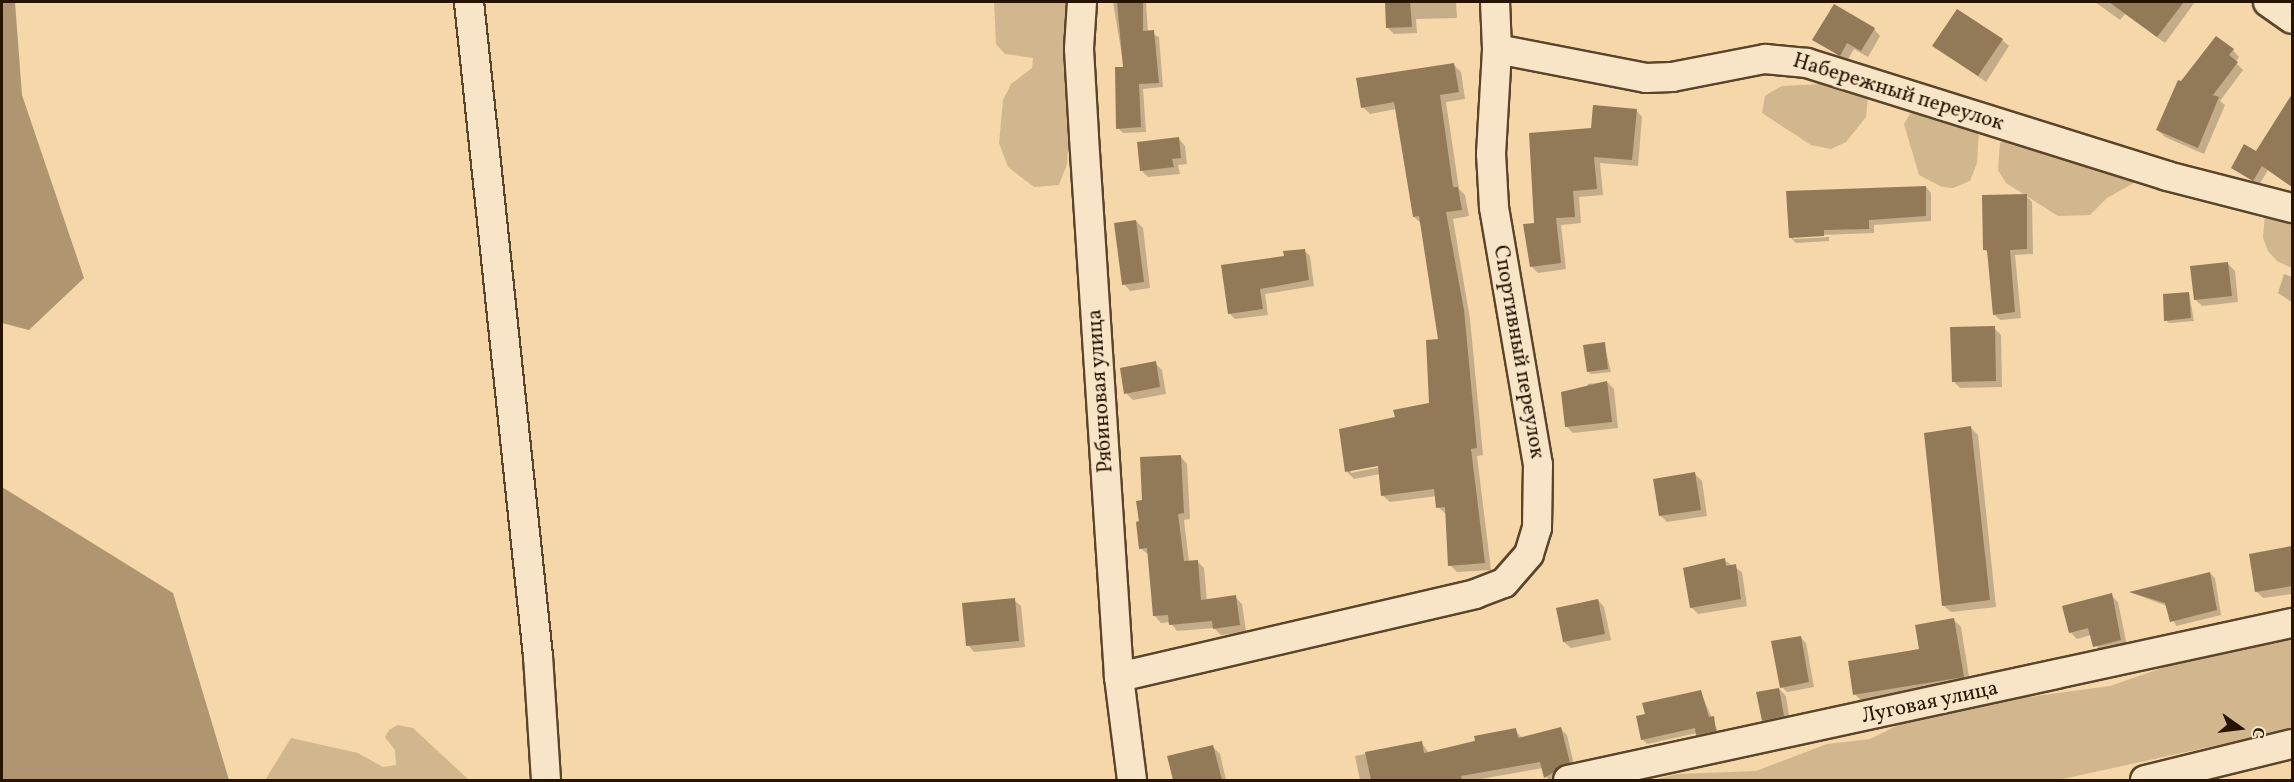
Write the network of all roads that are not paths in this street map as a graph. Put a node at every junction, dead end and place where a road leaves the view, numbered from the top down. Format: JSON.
{"nodes":[{"id":1,"x":469,"y":2,"type":"edge"},
{"id":2,"x":1082,"y":2,"type":"edge"},
{"id":3,"x":1495,"y":2,"type":"edge"},
{"id":4,"x":2268,"y":2,"type":"edge"},
{"id":5,"x":2292,"y":19,"type":"edge"},
{"id":6,"x":1497,"y":49,"type":"junction"},
{"id":7,"x":2292,"y":208,"type":"edge"},
{"id":8,"x":2292,"y":623,"type":"edge"},
{"id":9,"x":1119,"y":677,"type":"junction"},
{"id":10,"x":2292,"y":744,"type":"edge"},
{"id":11,"x":546,"y":780,"type":"edge"},
{"id":12,"x":1132,"y":780,"type":"edge"},
{"id":13,"x":1568,"y":780,"type":"edge"},
{"id":14,"x":2145,"y":780,"type":"edge"}],
"edges":[{"from":1,"to":11,"type":"street"},
{"from":2,"to":9,"type":"street","name":"Рябиновая улица"},
{"from":3,"to":6,"type":"street","name":"Спортивный переулок"},
{"from":4,"to":5,"type":"street"},
{"from":6,"to":7,"type":"street","name":"Набережный переулок"},
{"from":6,"to":9,"type":"street","name":"Спортивный переулок"},
{"from":8,"to":13,"type":"street","name":"Луговая улица"},
{"from":9,"to":12,"type":"street","name":"Рябиновая улица"},
{"from":10,"to":14,"type":"street"}]}
